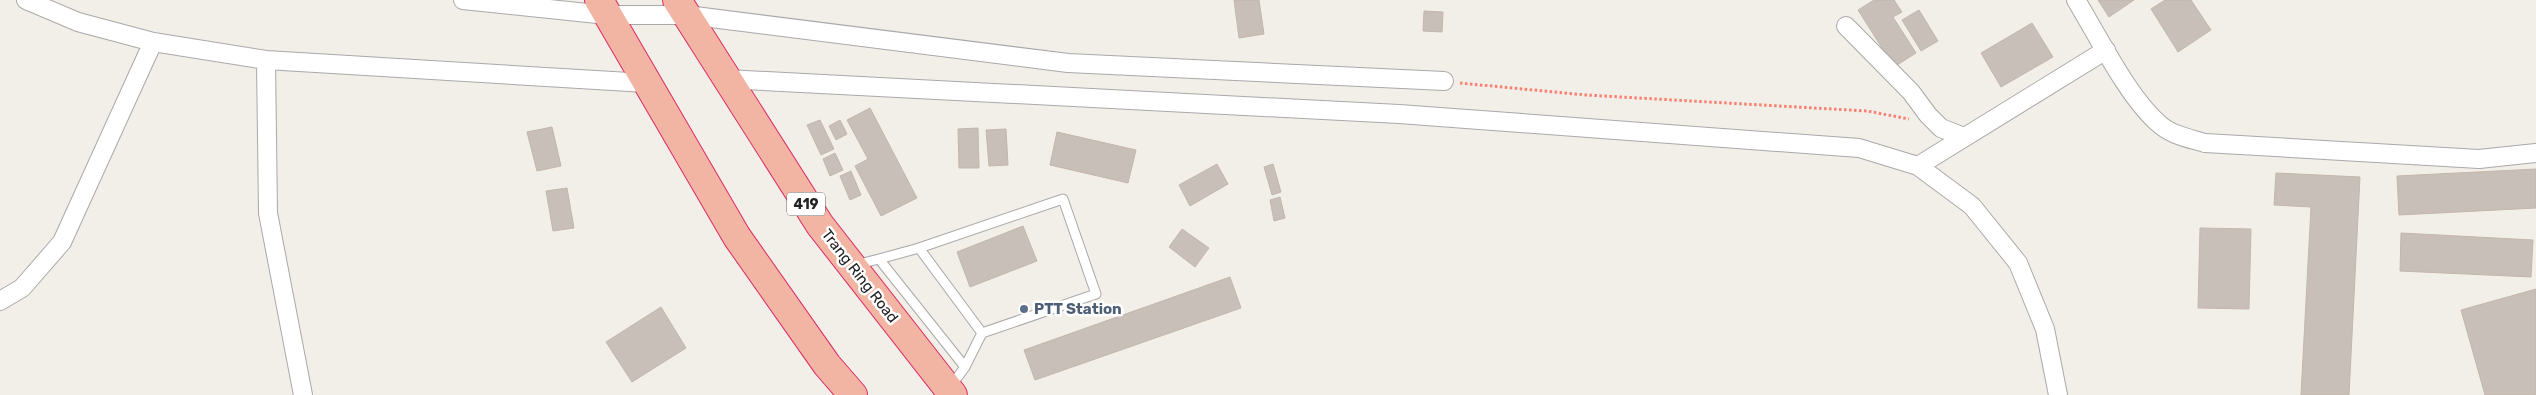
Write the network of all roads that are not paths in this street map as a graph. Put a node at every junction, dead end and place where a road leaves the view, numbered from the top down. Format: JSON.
{"nodes":[{"id":1,"x":26,"y":0,"type":"edge"},
{"id":2,"x":463,"y":0,"type":"edge"},
{"id":3,"x":2076,"y":0,"type":"edge"},
{"id":4,"x":603,"y":7,"type":"edge"},
{"id":5,"x":682,"y":7,"type":"edge"},
{"id":6,"x":1846,"y":26,"type":"dead end"},
{"id":7,"x":153,"y":42,"type":"junction"},
{"id":8,"x":2106,"y":50,"type":"junction"},
{"id":9,"x":266,"y":60,"type":"junction"},
{"id":10,"x":726,"y":79,"type":"junction"},
{"id":11,"x":1444,"y":82,"type":"road end"},
{"id":12,"x":646,"y":84,"type":"junction"},
{"id":13,"x":1964,"y":137,"type":"junction"},
{"id":14,"x":2536,"y":153,"type":"edge"},
{"id":15,"x":1918,"y":166,"type":"junction"},
{"id":16,"x":919,"y":248,"type":"junction"},
{"id":17,"x":879,"y":259,"type":"junction"},
{"id":18,"x":852,"y":266,"type":"junction"},
{"id":19,"x":0,"y":301,"type":"edge"},
{"id":20,"x":982,"y":333,"type":"junction"},
{"id":21,"x":965,"y":367,"type":"junction"},
{"id":22,"x":947,"y":393,"type":"edge"},
{"id":23,"x":303,"y":395,"type":"edge"},
{"id":24,"x":854,"y":395,"type":"edge"},
{"id":25,"x":2058,"y":395,"type":"edge"}],
"edges":[{"from":1,"to":7,"type":"street"},
{"from":2,"to":4,"type":"street"},
{"from":3,"to":8,"type":"street"},
{"from":4,"to":5,"type":"street"},
{"from":4,"to":12,"type":"highway"},
{"from":5,"to":10,"type":"highway","name":"Trang Ring Road","number":"419"},
{"from":5,"to":11,"type":"street"},
{"from":6,"to":13,"type":"street"},
{"from":7,"to":9,"type":"street"},
{"from":7,"to":19,"type":"street"},
{"from":8,"to":13,"type":"street"},
{"from":8,"to":14,"type":"street"},
{"from":9,"to":12,"type":"street"},
{"from":9,"to":23,"type":"street"},
{"from":10,"to":15,"type":"street"},
{"from":10,"to":18,"type":"highway","name":"Trang Ring Road","number":"419"},
{"from":12,"to":24,"type":"highway"},
{"from":13,"to":15,"type":"street"},
{"from":15,"to":25,"type":"street"},
{"from":16,"to":17,"type":"lane"},
{"from":16,"to":20,"type":"lane"},
{"from":16,"to":20,"type":"lane"},
{"from":17,"to":18,"type":"lane"},
{"from":17,"to":21,"type":"lane"},
{"from":18,"to":22,"type":"highway","name":"Trang Ring Road","number":"419"},
{"from":20,"to":21,"type":"lane"},
{"from":21,"to":22,"type":"lane"}]}
